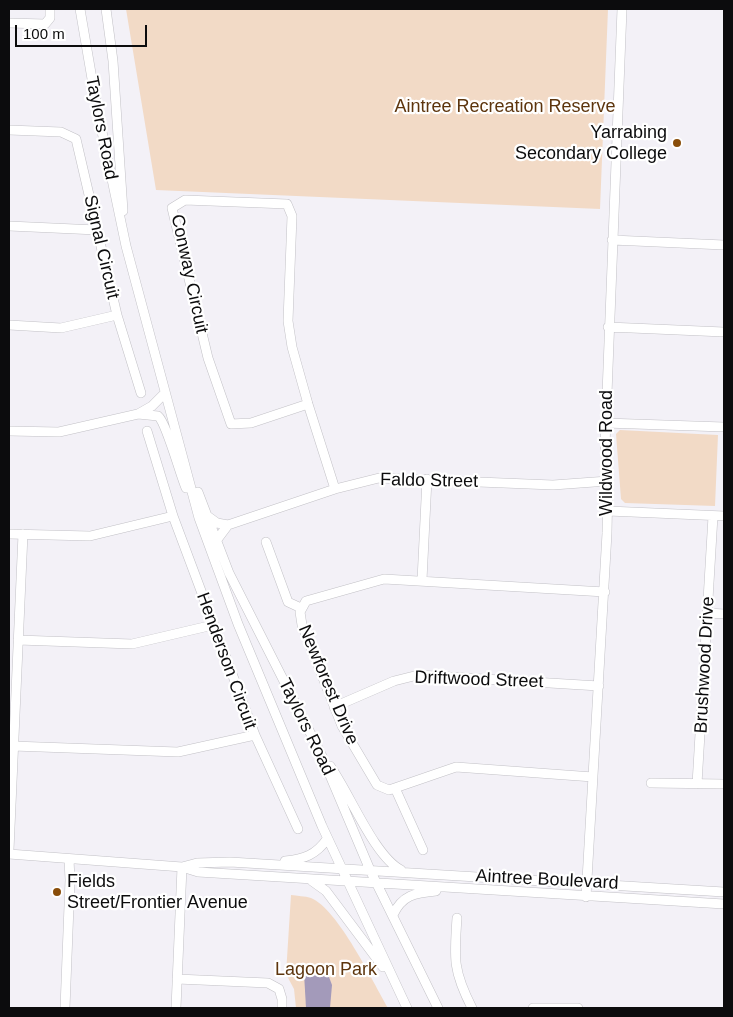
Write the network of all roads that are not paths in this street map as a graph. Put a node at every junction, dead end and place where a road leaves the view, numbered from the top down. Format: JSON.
{"nodes":[{"id":1,"x":50,"y":9,"type":"edge"},
{"id":2,"x":80,"y":9,"type":"edge"},
{"id":3,"x":106,"y":9,"type":"edge"},
{"id":4,"x":622,"y":9,"type":"edge"},
{"id":5,"x":9,"y":23,"type":"edge"},
{"id":6,"x":9,"y":130,"type":"edge"},
{"id":7,"x":9,"y":226,"type":"edge"},
{"id":8,"x":97,"y":230,"type":"junction"},
{"id":9,"x":612,"y":240,"type":"junction"},
{"id":10,"x":724,"y":245,"type":"edge"},
{"id":11,"x":126,"y":246,"type":"junction"},
{"id":12,"x":117,"y":315,"type":"junction"},
{"id":13,"x":9,"y":326,"type":"edge"},
{"id":14,"x":608,"y":327,"type":"junction"},
{"id":15,"x":724,"y":332,"type":"edge"},
{"id":16,"x":140,"y":393,"type":"dead end"},
{"id":17,"x":165,"y":393,"type":"junction"},
{"id":18,"x":308,"y":404,"type":"junction"},
{"id":19,"x":138,"y":414,"type":"junction"},
{"id":20,"x":605,"y":423,"type":"junction"},
{"id":21,"x":724,"y":427,"type":"edge"},
{"id":22,"x":9,"y":431,"type":"edge"},
{"id":23,"x":147,"y":431,"type":"dead end"},
{"id":24,"x":427,"y":479,"type":"junction"},
{"id":25,"x":608,"y":481,"type":"junction"},
{"id":26,"x":335,"y":489,"type":"junction"},
{"id":27,"x":608,"y":511,"type":"junction"},
{"id":28,"x":173,"y":516,"type":"junction"},
{"id":29,"x":203,"y":516,"type":"junction"},
{"id":30,"x":713,"y":516,"type":"junction"},
{"id":31,"x":724,"y":516,"type":"edge"},
{"id":32,"x":228,"y":525,"type":"junction"},
{"id":33,"x":9,"y":534,"type":"edge"},
{"id":34,"x":23,"y":534,"type":"junction"},
{"id":35,"x":216,"y":542,"type":"junction"},
{"id":36,"x":266,"y":542,"type":"dead end"},
{"id":37,"x":422,"y":580,"type":"junction"},
{"id":38,"x":605,"y":592,"type":"junction"},
{"id":39,"x":301,"y":608,"type":"junction"},
{"id":40,"x":708,"y":613,"type":"junction"},
{"id":41,"x":724,"y":614,"type":"edge"},
{"id":42,"x":213,"y":625,"type":"junction"},
{"id":43,"x":18,"y":640,"type":"junction"},
{"id":44,"x":599,"y":686,"type":"junction"},
{"id":45,"x":334,"y":707,"type":"junction"},
{"id":46,"x":255,"y":735,"type":"junction"},
{"id":47,"x":13,"y":746,"type":"junction"},
{"id":48,"x":321,"y":754,"type":"junction"},
{"id":49,"x":593,"y":777,"type":"junction"},
{"id":50,"x":650,"y":783,"type":"dead end"},
{"id":51,"x":698,"y":784,"type":"junction"},
{"id":52,"x":724,"y":784,"type":"edge"},
{"id":53,"x":395,"y":788,"type":"junction"},
{"id":54,"x":298,"y":829,"type":"dead end"},
{"id":55,"x":328,"y":839,"type":"junction"},
{"id":56,"x":9,"y":850,"type":"edge"},
{"id":57,"x":423,"y":850,"type":"dead end"},
{"id":58,"x":9,"y":854,"type":"edge"},
{"id":59,"x":69,"y":859,"type":"junction"},
{"id":60,"x":262,"y":864,"type":"junction"},
{"id":61,"x":182,"y":867,"type":"junction"},
{"id":62,"x":341,"y":868,"type":"junction"},
{"id":63,"x":370,"y":870,"type":"junction"},
{"id":64,"x":404,"y":871,"type":"junction"},
{"id":65,"x":309,"y":880,"type":"junction"},
{"id":66,"x":348,"y":882,"type":"junction"},
{"id":67,"x":377,"y":883,"type":"junction"},
{"id":68,"x":587,"y":883,"type":"junction"},
{"id":69,"x":461,"y":889,"type":"junction"},
{"id":70,"x":724,"y":892,"type":"edge"},
{"id":71,"x":586,"y":896,"type":"junction"},
{"id":72,"x":724,"y":904,"type":"edge"},
{"id":73,"x":393,"y":916,"type":"junction"},
{"id":74,"x":457,"y":918,"type":"dead end"},
{"id":75,"x":177,"y":979,"type":"junction"},
{"id":76,"x":392,"y":979,"type":"junction"},
{"id":77,"x":65,"y":1008,"type":"edge"},
{"id":78,"x":176,"y":1008,"type":"edge"},
{"id":79,"x":282,"y":1008,"type":"edge"},
{"id":80,"x":407,"y":1008,"type":"edge"},
{"id":81,"x":438,"y":1008,"type":"edge"},
{"id":82,"x":472,"y":1008,"type":"edge"},
{"id":83,"x":533,"y":1008,"type":"edge"},
{"id":84,"x":578,"y":1008,"type":"edge"}],
"edges":[{"from":1,"to":5,"type":"street"},
{"from":2,"to":11,"type":"street","name":"Taylors Road"},
{"from":3,"to":11,"type":"street","name":"Taylors Road"},
{"from":4,"to":9,"type":"street","name":"Wildwood Road"},
{"from":6,"to":8,"type":"street","name":"Signal Circuit"},
{"from":7,"to":8,"type":"street"},
{"from":8,"to":12,"type":"street","name":"Signal Circuit"},
{"from":9,"to":10,"type":"street"},
{"from":9,"to":14,"type":"street","name":"Wildwood Road"},
{"from":11,"to":17,"type":"street","name":"Taylors Road"},
{"from":12,"to":13,"type":"street","name":"Signal Circuit"},
{"from":12,"to":16,"type":"street"},
{"from":14,"to":15,"type":"street"},
{"from":14,"to":20,"type":"street","name":"Wildwood Road"},
{"from":17,"to":19,"type":"street"},
{"from":17,"to":29,"type":"street","name":"Taylors Road"},
{"from":18,"to":18,"type":"street","name":"Conway Circuit"},
{"from":18,"to":26,"type":"street","name":"Conway Circuit"},
{"from":19,"to":22,"type":"street"},
{"from":19,"to":29,"type":"street"},
{"from":20,"to":21,"type":"street"},
{"from":20,"to":25,"type":"street","name":"Wildwood Road"},
{"from":23,"to":28,"type":"street","name":"Henderson Circuit"},
{"from":24,"to":25,"type":"street","name":"Faldo Street"},
{"from":24,"to":26,"type":"street","name":"Faldo Street"},
{"from":24,"to":37,"type":"street"},
{"from":25,"to":27,"type":"street","name":"Wildwood Road"},
{"from":26,"to":32,"type":"street","name":"Faldo Street"},
{"from":27,"to":30,"type":"street"},
{"from":27,"to":38,"type":"street","name":"Wildwood Road"},
{"from":28,"to":34,"type":"street"},
{"from":28,"to":42,"type":"street","name":"Henderson Circuit"},
{"from":29,"to":32,"type":"street"},
{"from":29,"to":35,"type":"street","name":"Taylors Road"},
{"from":29,"to":55,"type":"street","name":"Taylors Road"},
{"from":30,"to":31,"type":"street"},
{"from":30,"to":40,"type":"street","name":"Brushwood Drive"},
{"from":32,"to":35,"type":"street"},
{"from":33,"to":34,"type":"street"},
{"from":34,"to":43,"type":"street"},
{"from":35,"to":48,"type":"street","name":"Taylors Road"},
{"from":36,"to":39,"type":"street"},
{"from":37,"to":38,"type":"street","name":"Newforest Drive"},
{"from":37,"to":39,"type":"street","name":"Newforest Drive"},
{"from":38,"to":44,"type":"street","name":"Wildwood Road"},
{"from":39,"to":45,"type":"street","name":"Newforest Drive"},
{"from":40,"to":41,"type":"street"},
{"from":40,"to":51,"type":"street","name":"Brushwood Drive"},
{"from":42,"to":43,"type":"street"},
{"from":42,"to":46,"type":"street","name":"Henderson Circuit"},
{"from":43,"to":47,"type":"street"},
{"from":44,"to":45,"type":"street","name":"Driftwood Street"},
{"from":44,"to":49,"type":"street","name":"Wildwood Road"},
{"from":45,"to":53,"type":"street","name":"Newforest Drive"},
{"from":46,"to":47,"type":"street","name":"Henderson Circuit"},
{"from":46,"to":54,"type":"street"},
{"from":47,"to":56,"type":"street"},
{"from":48,"to":63,"type":"street","name":"Taylors Road"},
{"from":48,"to":64,"type":"street"},
{"from":49,"to":53,"type":"street"},
{"from":49,"to":68,"type":"street","name":"Wildwood Road"},
{"from":50,"to":51,"type":"street"},
{"from":51,"to":52,"type":"street"},
{"from":53,"to":57,"type":"street"},
{"from":55,"to":60,"type":"street"},
{"from":55,"to":62,"type":"street","name":"Taylors Road"},
{"from":58,"to":59,"type":"street"},
{"from":59,"to":61,"type":"street"},
{"from":59,"to":77,"type":"street"},
{"from":60,"to":61,"type":"street"},
{"from":60,"to":62,"type":"street","name":"Aintree Boulevard"},
{"from":61,"to":65,"type":"street","name":"Aintree Boulevard"},
{"from":61,"to":75,"type":"street"},
{"from":62,"to":63,"type":"street","name":"Aintree Boulevard"},
{"from":62,"to":66,"type":"street","name":"Taylors Road"},
{"from":63,"to":64,"type":"street","name":"Aintree Boulevard"},
{"from":63,"to":67,"type":"street","name":"Taylors Road"},
{"from":64,"to":68,"type":"street","name":"Aintree Boulevard"},
{"from":65,"to":66,"type":"street","name":"Aintree Boulevard"},
{"from":65,"to":76,"type":"street"},
{"from":66,"to":67,"type":"street","name":"Aintree Boulevard"},
{"from":66,"to":76,"type":"street","name":"Taylors Road"},
{"from":67,"to":69,"type":"street","name":"Aintree Boulevard"},
{"from":67,"to":73,"type":"street","name":"Taylors Road"},
{"from":68,"to":70,"type":"street","name":"Aintree Boulevard"},
{"from":68,"to":71,"type":"street","name":"Wildwood Road"},
{"from":69,"to":71,"type":"street","name":"Aintree Boulevard"},
{"from":69,"to":73,"type":"street"},
{"from":71,"to":72,"type":"street","name":"Aintree Boulevard"},
{"from":73,"to":81,"type":"street","name":"Taylors Road"},
{"from":74,"to":82,"type":"street"},
{"from":75,"to":78,"type":"street"},
{"from":75,"to":79,"type":"street"},
{"from":76,"to":80,"type":"street","name":"Taylors Road"},
{"from":83,"to":84,"type":"street"}]}
